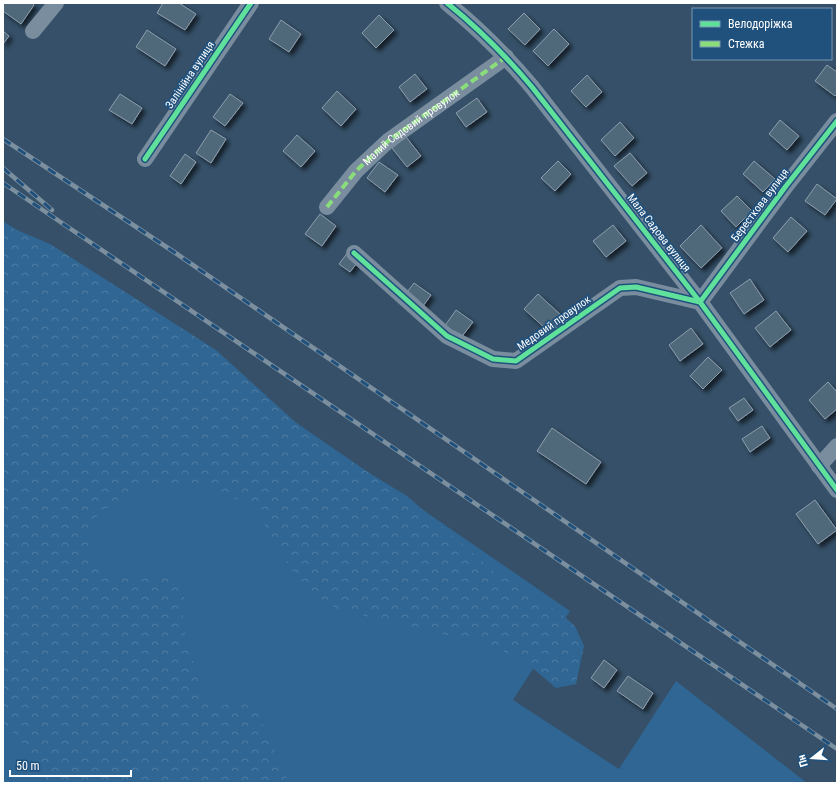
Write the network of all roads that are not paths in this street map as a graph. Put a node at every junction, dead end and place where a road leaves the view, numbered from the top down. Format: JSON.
{"nodes":[{"id":1,"x":56,"y":3,"type":"edge"},
{"id":2,"x":251,"y":3,"type":"edge"},
{"id":3,"x":447,"y":3,"type":"edge"},
{"id":4,"x":33,"y":31,"type":"dead end"},
{"id":5,"x":506,"y":57,"type":"junction"},
{"id":6,"x":837,"y":121,"type":"edge"},
{"id":7,"x":145,"y":158,"type":"dead end"},
{"id":8,"x":326,"y":207,"type":"dead end"},
{"id":9,"x":354,"y":253,"type":"dead end"},
{"id":10,"x":700,"y":302,"type":"junction"},
{"id":11,"x":837,"y":446,"type":"edge"},
{"id":12,"x":819,"y":466,"type":"junction"},
{"id":13,"x":837,"y":490,"type":"edge"}],
"edges":[{"from":1,"to":4,"type":"street"},
{"from":2,"to":7,"type":"street","name":"Залінійна вулиця"},
{"from":3,"to":5,"type":"street","name":"Мала Садова вулиця"},
{"from":5,"to":8,"type":"street","name":"Малий Садовий провулок"},
{"from":5,"to":10,"type":"street","name":"Мала Садова вулиця"},
{"from":6,"to":10,"type":"street","name":"Бересткова вулиця"},
{"from":9,"to":10,"type":"street","name":"Медовий провулок"},
{"from":10,"to":12,"type":"street","name":"Мала Садова вулиця"},
{"from":11,"to":12,"type":"street"},
{"from":12,"to":13,"type":"street","name":"Мала Садова вулиця"}]}
